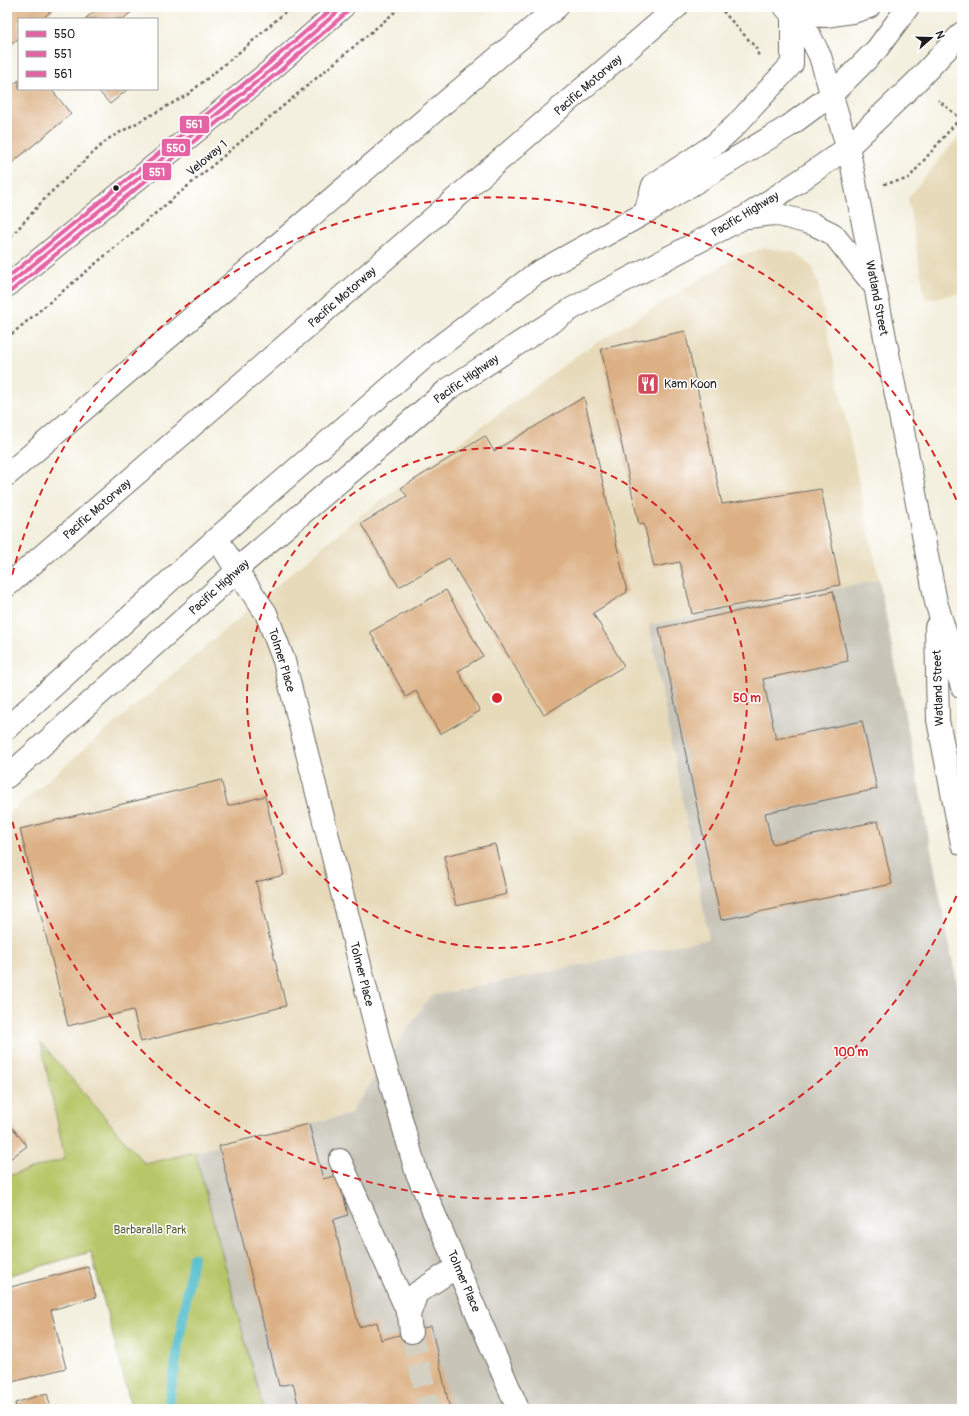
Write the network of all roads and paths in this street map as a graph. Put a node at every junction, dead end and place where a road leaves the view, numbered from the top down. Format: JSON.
{"nodes":[{"id":1,"x":291,"y":7,"type":"edge"},
{"id":2,"x":343,"y":7,"type":"edge"},
{"id":3,"x":401,"y":7,"type":"edge"},
{"id":4,"x":557,"y":7,"type":"edge"},
{"id":5,"x":677,"y":7,"type":"edge"},
{"id":6,"x":719,"y":7,"type":"edge"},
{"id":7,"x":869,"y":7,"type":"edge"},
{"id":8,"x":908,"y":7,"type":"edge"},
{"id":9,"x":789,"y":11,"type":"edge"},
{"id":10,"x":962,"y":33,"type":"edge"},
{"id":11,"x":756,"y":48,"type":"dead end"},
{"id":12,"x":831,"y":95,"type":"junction"},
{"id":13,"x":847,"y":148,"type":"junction"},
{"id":14,"x":645,"y":213,"type":"junction"},
{"id":15,"x":744,"y":217,"type":"junction"},
{"id":16,"x":7,"y":241,"type":"edge"},
{"id":17,"x":874,"y":285,"type":"junction"},
{"id":18,"x":7,"y":286,"type":"edge"},
{"id":19,"x":7,"y":338,"type":"edge"},
{"id":20,"x":7,"y":475,"type":"edge"},
{"id":21,"x":218,"y":538,"type":"junction"},
{"id":22,"x":237,"y":571,"type":"junction"},
{"id":23,"x":7,"y":586,"type":"edge"},
{"id":24,"x":936,"y":602,"type":"junction"},
{"id":25,"x":962,"y":687,"type":"edge"},
{"id":26,"x":7,"y":728,"type":"edge"},
{"id":27,"x":7,"y":777,"type":"edge"},
{"id":28,"x":962,"y":844,"type":"edge"},
{"id":29,"x":340,"y":1160,"type":"dead end"},
{"id":30,"x":458,"y":1266,"type":"junction"},
{"id":31,"x":518,"y":1409,"type":"edge"}],
"edges":[{"from":1,"to":16,"type":"path"},
{"from":2,"to":18,"type":"main road"},
{"from":3,"to":19,"type":"path","name":"Veloway 1"},
{"from":4,"to":20,"type":"main road"},
{"from":5,"to":23,"type":"main road","name":"Pacific Motorway"},
{"from":6,"to":11,"type":"path"},
{"from":7,"to":9,"type":"main road"},
{"from":8,"to":12,"type":"main road"},
{"from":9,"to":12,"type":"main road","name":"Watland Street"},
{"from":9,"to":14,"type":"main road"},
{"from":10,"to":13,"type":"main road","name":"Pacific Highway"},
{"from":12,"to":13,"type":"main road","name":"Watland Street"},
{"from":12,"to":14,"type":"main road"},
{"from":13,"to":15,"type":"main road","name":"Pacific Highway"},
{"from":13,"to":17,"type":"main road","name":"Watland Street"},
{"from":14,"to":21,"type":"main road"},
{"from":15,"to":17,"type":"main road"},
{"from":15,"to":22,"type":"main road","name":"Pacific Highway"},
{"from":17,"to":24,"type":"main road","name":"Watland Street"},
{"from":21,"to":22,"type":"main road","name":"Tolmer Place"},
{"from":21,"to":26,"type":"main road"},
{"from":22,"to":27,"type":"main road","name":"Pacific Highway"},
{"from":22,"to":30,"type":"main road","name":"Tolmer Place"},
{"from":24,"to":25,"type":"main road","name":"Watland Street"},
{"from":24,"to":28,"type":"main road","name":"Watland Street"},
{"from":29,"to":30,"type":"main road"},
{"from":30,"to":31,"type":"main road","name":"Tolmer Place"}]}
